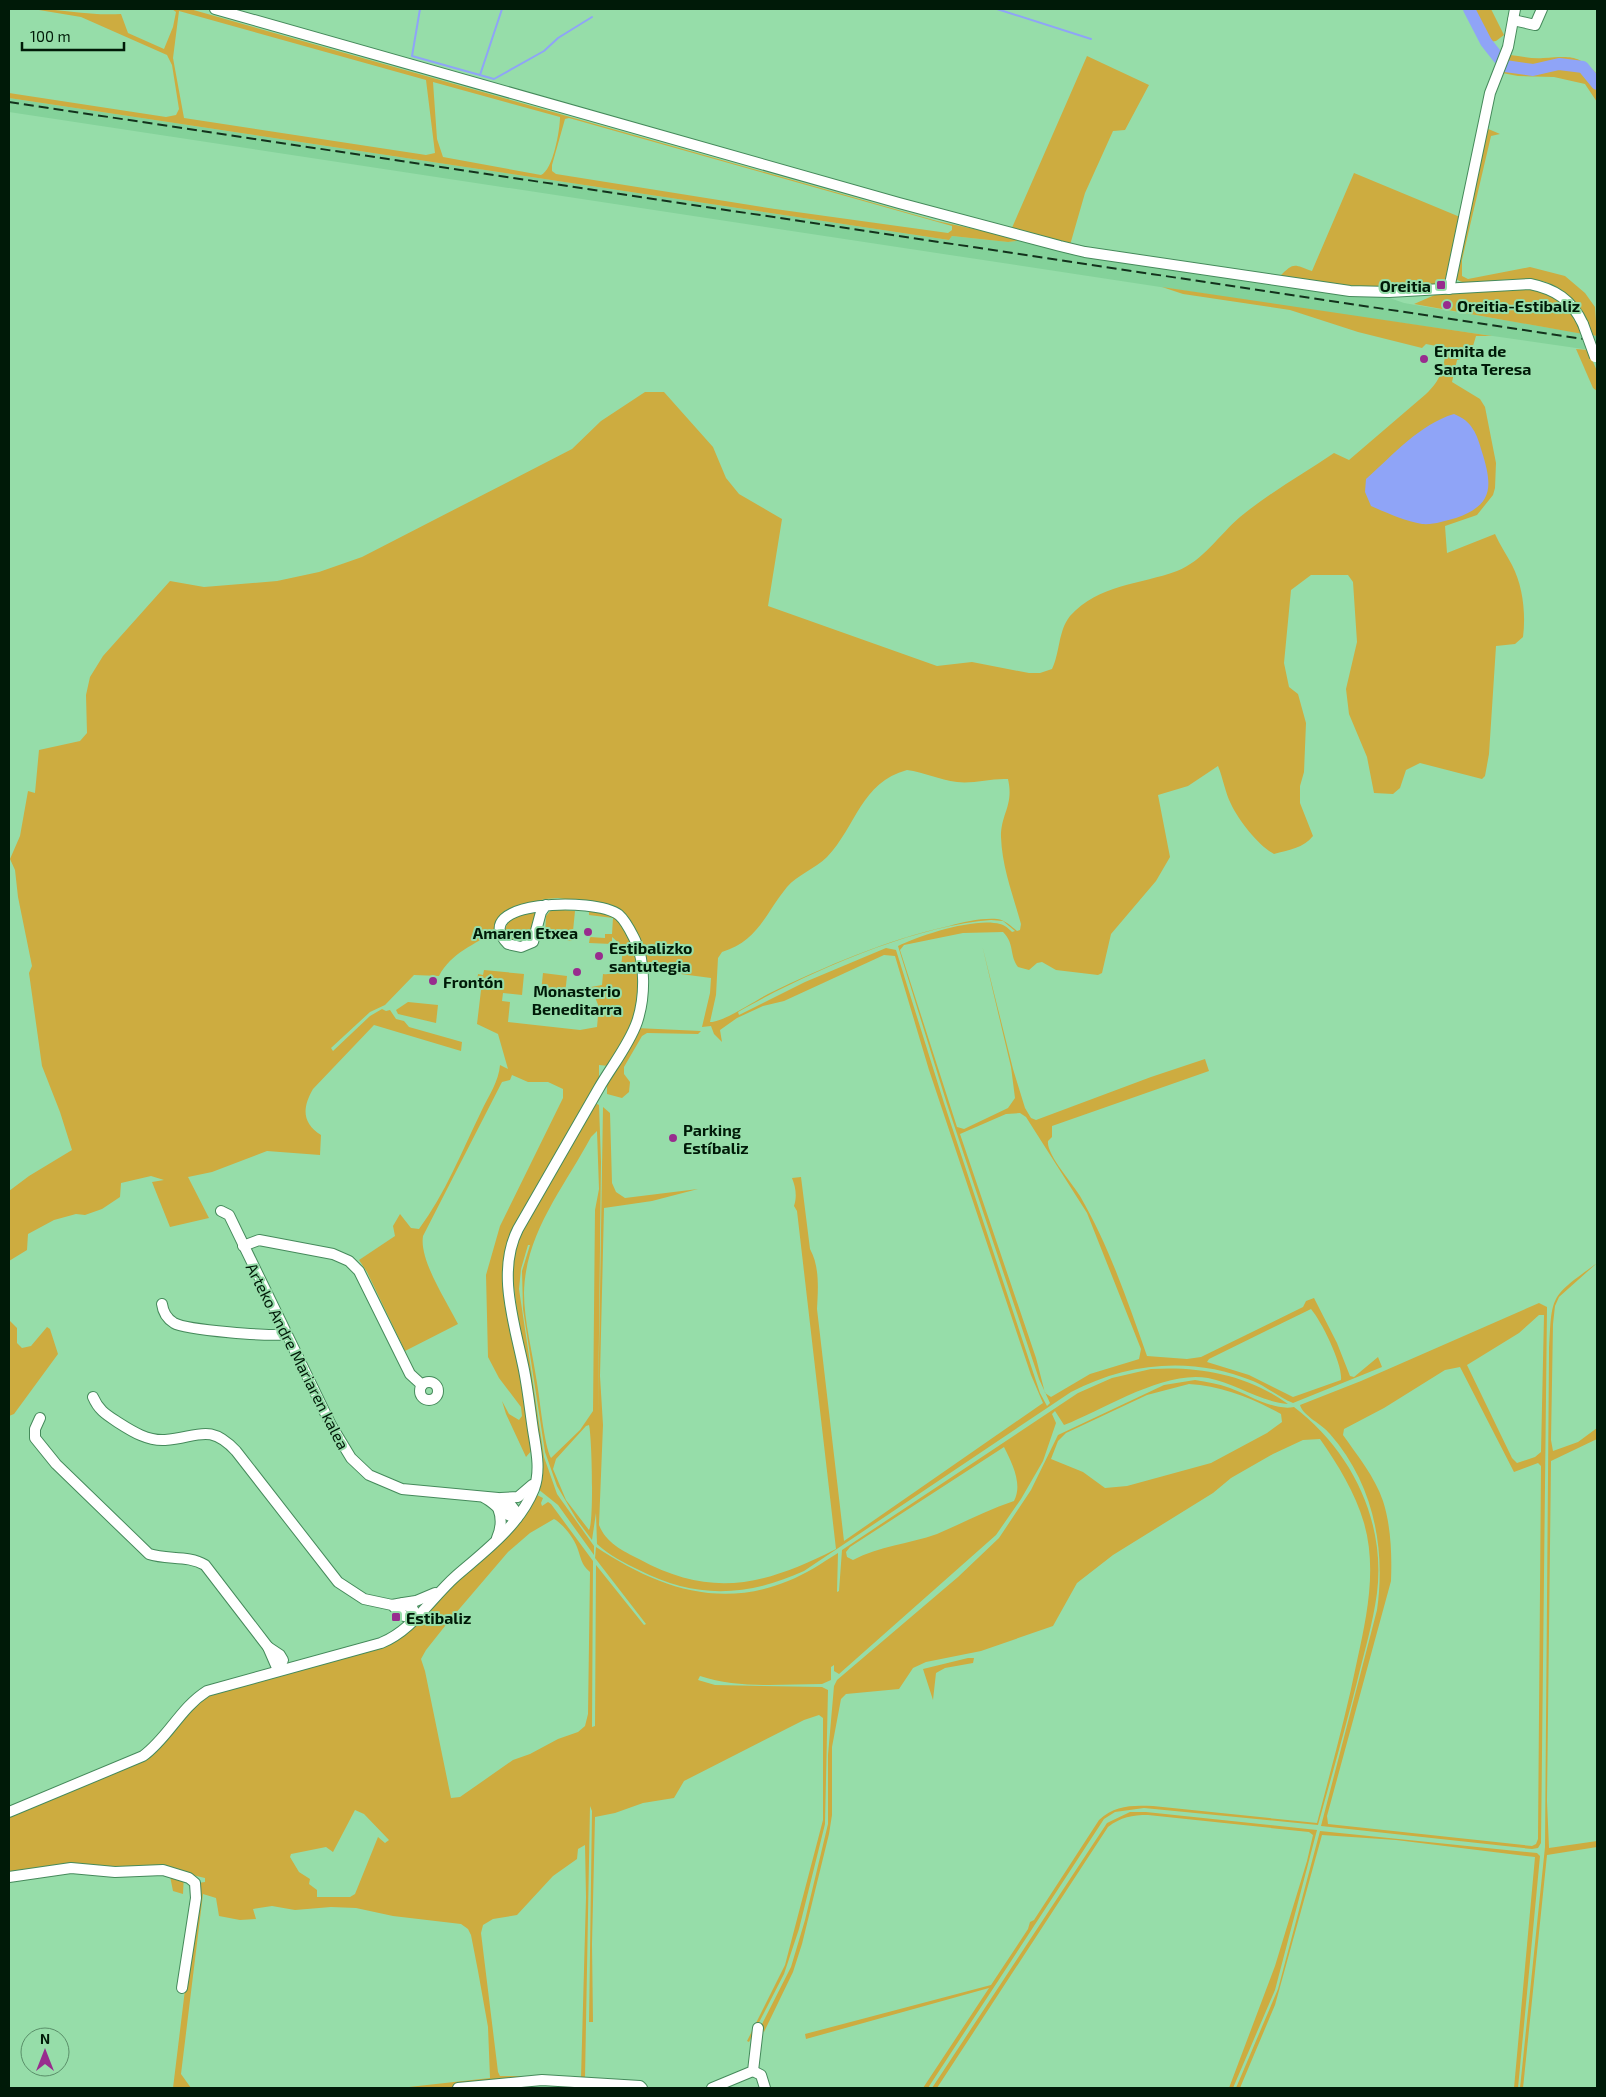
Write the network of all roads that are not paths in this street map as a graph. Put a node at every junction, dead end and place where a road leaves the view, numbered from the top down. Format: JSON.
{"nodes":[{"id":1,"x":215,"y":9,"type":"edge"},
{"id":2,"x":1515,"y":9,"type":"edge"},
{"id":3,"x":1542,"y":9,"type":"edge"},
{"id":4,"x":1513,"y":20,"type":"junction"},
{"id":5,"x":1449,"y":289,"type":"junction"},
{"id":6,"x":1596,"y":359,"type":"edge"},
{"id":7,"x":546,"y":905,"type":"junction"},
{"id":8,"x":221,"y":1211,"type":"dead end"},
{"id":9,"x":243,"y":1246,"type":"junction"},
{"id":10,"x":162,"y":1304,"type":"dead end"},
{"id":11,"x":286,"y":1334,"type":"junction"},
{"id":12,"x":422,"y":1385,"type":"dead end"},
{"id":13,"x":93,"y":1397,"type":"dead end"},
{"id":14,"x":40,"y":1418,"type":"dead end"},
{"id":15,"x":536,"y":1478,"type":"junction"},
{"id":16,"x":498,"y":1503,"type":"junction"},
{"id":17,"x":517,"y":1518,"type":"junction"},
{"id":18,"x":496,"y":1541,"type":"junction"},
{"id":19,"x":441,"y":1590,"type":"junction"},
{"id":20,"x":398,"y":1607,"type":"junction"},
{"id":21,"x":415,"y":1619,"type":"junction"},
{"id":22,"x":394,"y":1637,"type":"junction"},
{"id":23,"x":273,"y":1652,"type":"junction"},
{"id":24,"x":307,"y":1662,"type":"junction"},
{"id":25,"x":278,"y":1670,"type":"junction"},
{"id":26,"x":261,"y":1674,"type":"junction"},
{"id":27,"x":9,"y":1812,"type":"edge"},
{"id":28,"x":9,"y":1877,"type":"edge"},
{"id":29,"x":182,"y":1988,"type":"dead end"},
{"id":30,"x":758,"y":2028,"type":"dead end"},
{"id":31,"x":753,"y":2071,"type":"junction"},
{"id":32,"x":458,"y":2088,"type":"edge"},
{"id":33,"x":642,"y":2088,"type":"edge"},
{"id":34,"x":714,"y":2088,"type":"edge"},
{"id":35,"x":765,"y":2088,"type":"edge"}],
"edges":[{"from":1,"to":5,"type":"street"},
{"from":2,"to":4,"type":"street"},
{"from":3,"to":4,"type":"street"},
{"from":4,"to":5,"type":"street"},
{"from":5,"to":6,"type":"street","bridge":true},
{"from":7,"to":7,"type":"street"},
{"from":7,"to":15,"type":"street"},
{"from":8,"to":9,"type":"street","name":"Arteko Andre Mariaren kalea"},
{"from":9,"to":11,"type":"street","name":"Arteko Andre Mariaren kalea"},
{"from":9,"to":12,"type":"street"},
{"from":10,"to":11,"type":"street"},
{"from":11,"to":16,"type":"street","name":"Arteko Andre Mariaren kalea"},
{"from":13,"to":20,"type":"street"},
{"from":14,"to":23,"type":"street"},
{"from":15,"to":16,"type":"street"},
{"from":15,"to":17,"type":"street"},
{"from":16,"to":17,"type":"street","name":"Arteko Andre Mariaren kalea"},
{"from":16,"to":18,"type":"street"},
{"from":17,"to":18,"type":"street"},
{"from":18,"to":19,"type":"street"},
{"from":19,"to":20,"type":"street"},
{"from":19,"to":21,"type":"street"},
{"from":20,"to":21,"type":"street"},
{"from":20,"to":22,"type":"street"},
{"from":21,"to":22,"type":"street"},
{"from":22,"to":24,"type":"street"},
{"from":23,"to":24,"type":"street"},
{"from":23,"to":25,"type":"street"},
{"from":23,"to":26,"type":"street"},
{"from":24,"to":25,"type":"street"},
{"from":25,"to":26,"type":"street"},
{"from":26,"to":27,"type":"street"},
{"from":28,"to":29,"type":"street"},
{"from":30,"to":31,"type":"street"},
{"from":31,"to":34,"type":"street"},
{"from":31,"to":35,"type":"street"},
{"from":32,"to":33,"type":"street"}]}
